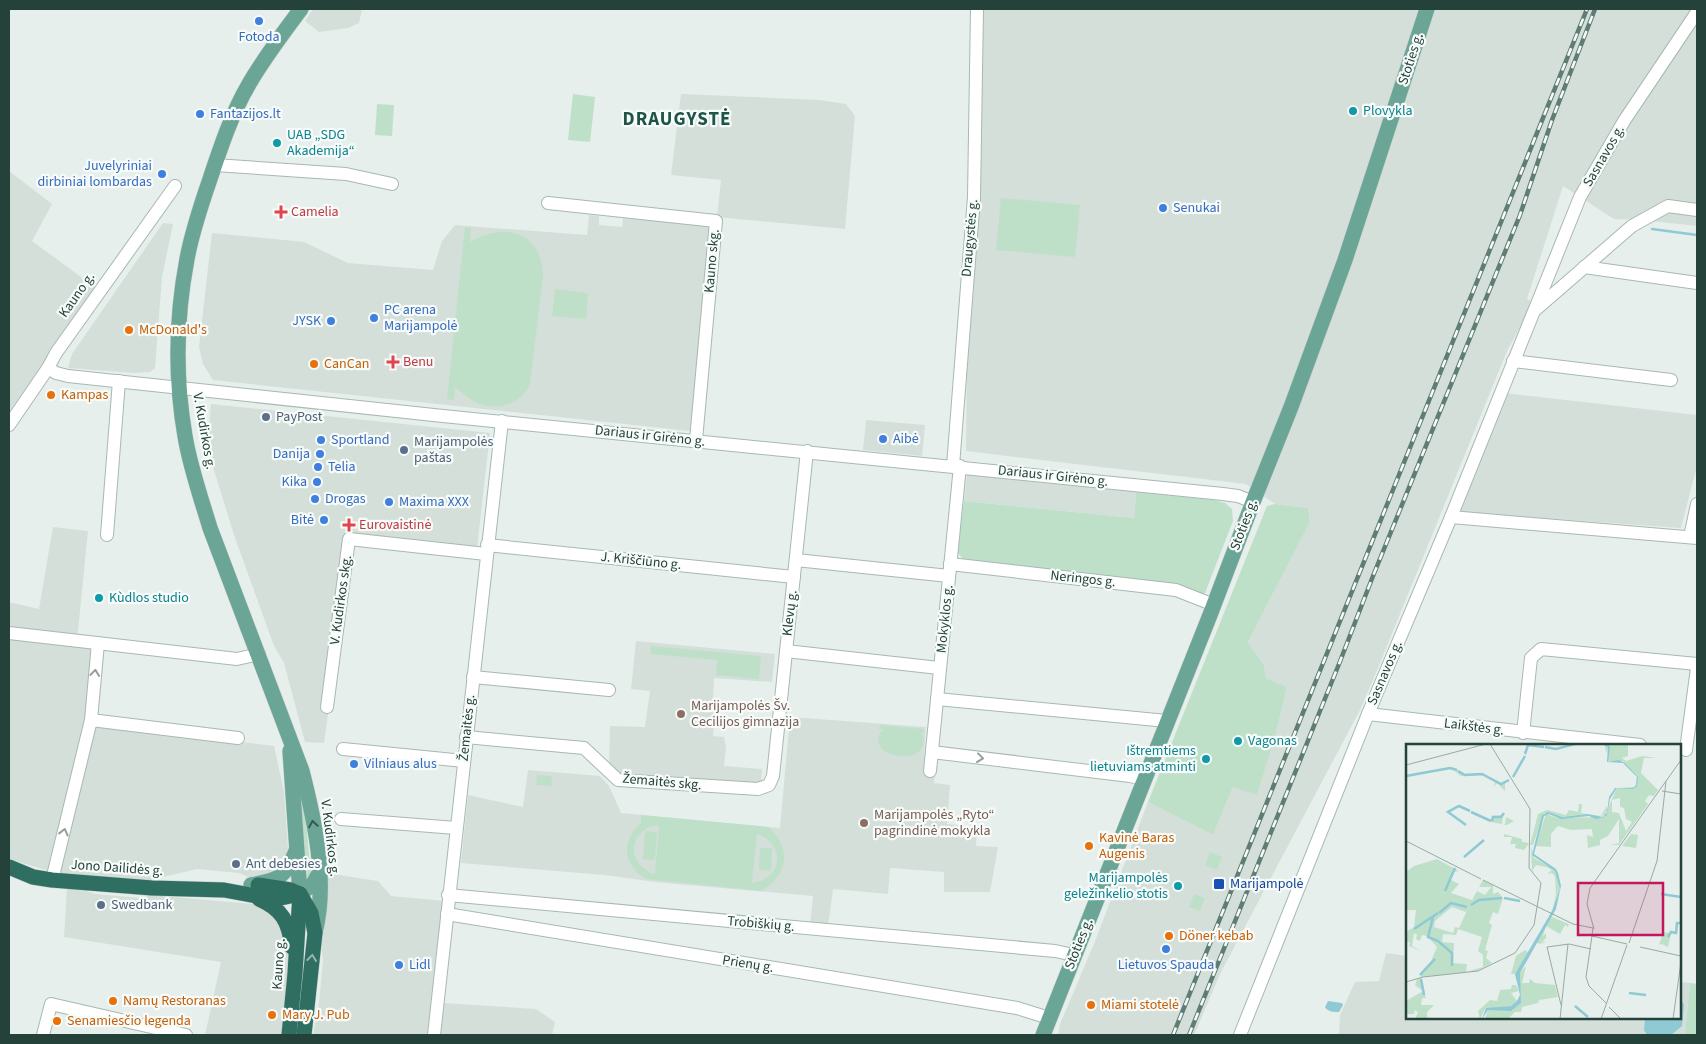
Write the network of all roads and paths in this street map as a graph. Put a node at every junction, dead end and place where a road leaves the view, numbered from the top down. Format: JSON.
{"nodes":[{"id":1,"x":301,"y":9,"type":"edge"},
{"id":2,"x":978,"y":9,"type":"edge"},
{"id":3,"x":1427,"y":9,"type":"edge"},
{"id":4,"x":1697,"y":12,"type":"edge"},
{"id":5,"x":215,"y":165,"type":"junction"},
{"id":6,"x":392,"y":184,"type":"dead end"},
{"id":7,"x":176,"y":186,"type":"dead end"},
{"id":8,"x":548,"y":203,"type":"dead end"},
{"id":9,"x":1697,"y":210,"type":"edge"},
{"id":10,"x":1584,"y":267,"type":"junction"},
{"id":11,"x":1697,"y":283,"type":"edge"},
{"id":12,"x":1534,"y":311,"type":"junction"},
{"id":13,"x":1513,"y":361,"type":"junction"},
{"id":14,"x":48,"y":368,"type":"junction"},
{"id":15,"x":1671,"y":380,"type":"dead end"},
{"id":16,"x":119,"y":381,"type":"junction"},
{"id":17,"x":180,"y":387,"type":"junction"},
{"id":18,"x":502,"y":421,"type":"junction"},
{"id":19,"x":9,"y":425,"type":"edge"},
{"id":20,"x":696,"y":440,"type":"junction"},
{"id":21,"x":807,"y":451,"type":"junction"},
{"id":22,"x":957,"y":466,"type":"junction"},
{"id":23,"x":1253,"y":502,"type":"junction"},
{"id":24,"x":1697,"y":504,"type":"edge"},
{"id":25,"x":1451,"y":517,"type":"junction"},
{"id":26,"x":107,"y":534,"type":"dead end"},
{"id":27,"x":1694,"y":538,"type":"edge"},
{"id":28,"x":486,"y":549,"type":"junction"},
{"id":29,"x":796,"y":560,"type":"junction"},
{"id":30,"x":950,"y":570,"type":"junction"},
{"id":31,"x":794,"y":577,"type":"junction"},
{"id":32,"x":1214,"y":605,"type":"junction"},
{"id":33,"x":9,"y":633,"type":"edge"},
{"id":34,"x":98,"y":643,"type":"junction"},
{"id":35,"x":786,"y":651,"type":"junction"},
{"id":36,"x":259,"y":654,"type":"junction"},
{"id":37,"x":1697,"y":664,"type":"edge"},
{"id":38,"x":939,"y":668,"type":"junction"},
{"id":39,"x":1697,"y":668,"type":"edge"},
{"id":40,"x":473,"y":677,"type":"junction"},
{"id":41,"x":609,"y":690,"type":"dead end"},
{"id":42,"x":937,"y":699,"type":"junction"},
{"id":43,"x":327,"y":707,"type":"dead end"},
{"id":44,"x":1368,"y":714,"type":"junction"},
{"id":45,"x":91,"y":720,"type":"junction"},
{"id":46,"x":1168,"y":721,"type":"junction"},
{"id":47,"x":1523,"y":733,"type":"junction"},
{"id":48,"x":288,"y":737,"type":"junction"},
{"id":49,"x":466,"y":737,"type":"junction"},
{"id":50,"x":238,"y":738,"type":"dead end"},
{"id":51,"x":1630,"y":744,"type":"edge"},
{"id":52,"x":343,"y":749,"type":"dead end"},
{"id":53,"x":1688,"y":750,"type":"edge"},
{"id":54,"x":932,"y":752,"type":"junction"},
{"id":55,"x":464,"y":761,"type":"junction"},
{"id":56,"x":930,"y":771,"type":"dead end"},
{"id":57,"x":773,"y":776,"type":"joint"},
{"id":58,"x":1145,"y":779,"type":"junction"},
{"id":59,"x":341,"y":820,"type":"dead end"},
{"id":60,"x":456,"y":828,"type":"junction"},
{"id":61,"x":297,"y":850,"type":"junction"},
{"id":62,"x":9,"y":867,"type":"edge"},
{"id":63,"x":319,"y":872,"type":"junction"},
{"id":64,"x":52,"y":880,"type":"junction"},
{"id":65,"x":251,"y":890,"type":"junction"},
{"id":66,"x":300,"y":894,"type":"junction"},
{"id":67,"x":448,"y":895,"type":"junction"},
{"id":68,"x":446,"y":914,"type":"junction"},
{"id":69,"x":315,"y":933,"type":"junction"},
{"id":70,"x":1074,"y":955,"type":"junction"},
{"id":71,"x":296,"y":973,"type":"junction"},
{"id":72,"x":1049,"y":1018,"type":"junction"},
{"id":73,"x":43,"y":1035,"type":"edge"},
{"id":74,"x":186,"y":1035,"type":"edge"},
{"id":75,"x":288,"y":1035,"type":"edge"},
{"id":76,"x":304,"y":1035,"type":"edge"},
{"id":77,"x":434,"y":1035,"type":"edge"},
{"id":78,"x":1043,"y":1035,"type":"edge"},
{"id":79,"x":1240,"y":1035,"type":"edge"}],
"edges":[{"from":1,"to":5,"type":"main road","name":"V. Kudirkos g."},
{"from":2,"to":22,"type":"street","name":"Draugystės g."},
{"from":3,"to":23,"type":"main road","name":"Stoties g."},
{"from":4,"to":12,"type":"street","name":"Sasnavos g."},
{"from":5,"to":6,"type":"street"},
{"from":5,"to":17,"type":"main road","name":"V. Kudirkos g."},
{"from":7,"to":14,"type":"street","name":"Kauno g."},
{"from":8,"to":20,"type":"street","name":"Kauno skg."},
{"from":9,"to":10,"type":"street","name":"Sasnavos g."},
{"from":10,"to":11,"type":"street"},
{"from":10,"to":12,"type":"street","name":"Sasnavos g."},
{"from":12,"to":13,"type":"street","name":"Sasnavos g."},
{"from":13,"to":15,"type":"street"},
{"from":13,"to":25,"type":"street","name":"Sasnavos g."},
{"from":14,"to":16,"type":"street","name":"Dariaus ir Girėno g."},
{"from":14,"to":19,"type":"street","name":"Kauno g."},
{"from":16,"to":17,"type":"street","name":"Dariaus ir Girėno g."},
{"from":16,"to":26,"type":"street"},
{"from":17,"to":18,"type":"street","name":"Dariaus ir Girėno g."},
{"from":17,"to":36,"type":"main road","name":"V. Kudirkos g."},
{"from":18,"to":20,"type":"street","name":"Dariaus ir Girėno g."},
{"from":18,"to":28,"type":"street","name":"Žemaitės g."},
{"from":20,"to":21,"type":"street","name":"Dariaus ir Girėno g."},
{"from":21,"to":22,"type":"street","name":"Dariaus ir Girėno g."},
{"from":21,"to":29,"type":"street","name":"Klevų g."},
{"from":22,"to":23,"type":"street","name":"Dariaus ir Girėno g."},
{"from":22,"to":30,"type":"street","name":"Mokyklos g."},
{"from":23,"to":32,"type":"main road","name":"Stoties g."},
{"from":24,"to":27,"type":"street"},
{"from":25,"to":27,"type":"street"},
{"from":25,"to":44,"type":"street","name":"Sasnavos g."},
{"from":28,"to":31,"type":"street","name":"J. Kriščiūno g."},
{"from":28,"to":40,"type":"street","name":"Žemaitės g."},
{"from":28,"to":43,"type":"street","name":"V. Kudirkos skg."},
{"from":29,"to":30,"type":"street","name":"Neringos g."},
{"from":29,"to":31,"type":"street","name":"Klevų g."},
{"from":30,"to":32,"type":"street","name":"Neringos g."},
{"from":30,"to":38,"type":"street","name":"Mokyklos g."},
{"from":31,"to":35,"type":"street","name":"Klevų g."},
{"from":32,"to":46,"type":"main road","name":"Stoties g."},
{"from":33,"to":34,"type":"street"},
{"from":34,"to":36,"type":"street"},
{"from":45,"to":34,"type":"street","one_way":true},
{"from":35,"to":38,"type":"street"},
{"from":35,"to":57,"type":"street","name":"Klevų g."},
{"from":36,"to":48,"type":"main road","name":"V. Kudirkos g."},
{"from":37,"to":47,"type":"street"},
{"from":38,"to":42,"type":"street","name":"Mokyklos g."},
{"from":39,"to":53,"type":"street"},
{"from":40,"to":41,"type":"street"},
{"from":40,"to":49,"type":"street","name":"Žemaitės g."},
{"from":42,"to":46,"type":"street"},
{"from":42,"to":54,"type":"street","name":"Mokyklos g."},
{"from":44,"to":47,"type":"street","name":"Laikštės g."},
{"from":44,"to":79,"type":"street","name":"Sasnavos g."},
{"from":45,"to":50,"type":"street"},
{"from":64,"to":45,"type":"street","one_way":true},
{"from":46,"to":58,"type":"main road","name":"Stoties g."},
{"from":47,"to":51,"type":"street","name":"Laikštės g."},
{"from":48,"to":61,"type":"main road","name":"V. Kudirkos g."},
{"from":63,"to":48,"type":"main road","name":"V. Kudirkos g.","one_way":true},
{"from":49,"to":55,"type":"street","name":"Žemaitės g."},
{"from":49,"to":57,"type":"street","name":"Žemaitės skg."},
{"from":52,"to":55,"type":"street"},
{"from":54,"to":56,"type":"street","name":"Mokyklos g."},
{"from":54,"to":58,"type":"street","one_way":true},
{"from":55,"to":60,"type":"street","name":"Žemaitės g."},
{"from":58,"to":70,"type":"main road","name":"Stoties g."},
{"from":59,"to":60,"type":"street"},
{"from":60,"to":67,"type":"street","name":"Žemaitės g."},
{"from":61,"to":65,"type":"main road"},
{"from":61,"to":66,"type":"main road","name":"V. Kudirkos g."},
{"from":62,"to":64,"type":"highway","name":"Jono Dailidės g."},
{"from":63,"to":66,"type":"main road"},
{"from":63,"to":69,"type":"main road","name":"V. Kudirkos g."},
{"from":64,"to":65,"type":"highway","name":"Jono Dailidės g."},
{"from":65,"to":66,"type":"highway"},
{"from":65,"to":71,"type":"highway"},
{"from":66,"to":69,"type":"highway"},
{"from":66,"to":71,"type":"highway","name":"Kauno g."},
{"from":67,"to":68,"type":"street","name":"Žemaitės g."},
{"from":67,"to":70,"type":"street","name":"Trobiškių g."},
{"from":68,"to":72,"type":"street","name":"Prienų g."},
{"from":68,"to":77,"type":"street","name":"Žemaitės g."},
{"from":76,"to":69,"type":"highway","name":"V. Kudirkos g.","one_way":true},
{"from":70,"to":72,"type":"main road","name":"Stoties g."},
{"from":71,"to":75,"type":"highway","name":"Kauno g."},
{"from":72,"to":78,"type":"main road","name":"Stoties g."},
{"from":73,"to":74,"type":"street"}]}
